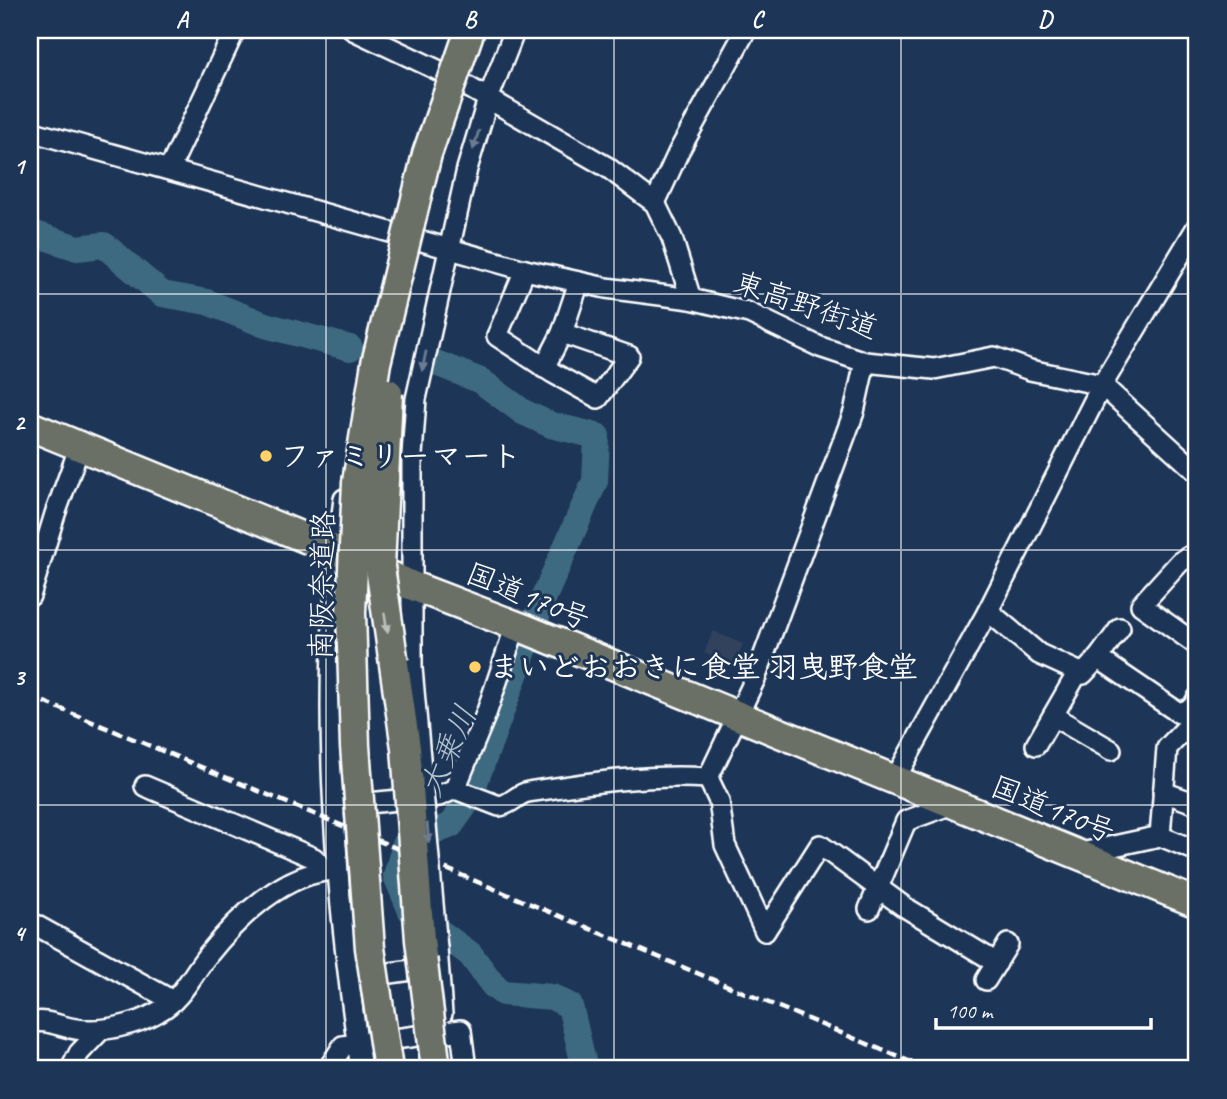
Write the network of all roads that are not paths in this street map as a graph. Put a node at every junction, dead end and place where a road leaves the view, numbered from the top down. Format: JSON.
{"nodes":[{"id":1,"x":234,"y":30,"type":"edge"},
{"id":2,"x":353,"y":30,"type":"edge"},
{"id":3,"x":460,"y":30,"type":"edge"},
{"id":4,"x":470,"y":30,"type":"edge"},
{"id":5,"x":479,"y":30,"type":"edge"},
{"id":6,"x":516,"y":30,"type":"edge"},
{"id":7,"x":746,"y":30,"type":"edge"},
{"id":8,"x":444,"y":73,"type":"junction"},
{"id":9,"x":488,"y":99,"type":"junction"},
{"id":10,"x":30,"y":131,"type":"edge"},
{"id":11,"x":170,"y":169,"type":"junction"},
{"id":12,"x":654,"y":203,"type":"junction"},
{"id":13,"x":1197,"y":227,"type":"edge"},
{"id":14,"x":399,"y":235,"type":"junction"},
{"id":15,"x":449,"y":249,"type":"junction"},
{"id":16,"x":525,"y":270,"type":"junction"},
{"id":17,"x":579,"y":282,"type":"junction"},
{"id":18,"x":691,"y":299,"type":"junction"},
{"id":19,"x":562,"y":332,"type":"junction"},
{"id":20,"x":393,"y":335,"type":"junction"},
{"id":21,"x":865,"y":362,"type":"junction"},
{"id":22,"x":544,"y":368,"type":"junction"},
{"id":23,"x":1102,"y":385,"type":"junction"},
{"id":24,"x":30,"y":425,"type":"edge"},
{"id":25,"x":80,"y":446,"type":"junction"},
{"id":26,"x":1197,"y":472,"type":"edge"},
{"id":27,"x":337,"y":551,"type":"junction"},
{"id":28,"x":1197,"y":552,"type":"edge"},
{"id":29,"x":410,"y":585,"type":"junction"},
{"id":30,"x":30,"y":596,"type":"edge"},
{"id":31,"x":988,"y":611,"type":"junction"},
{"id":32,"x":351,"y":612,"type":"junction"},
{"id":33,"x":1120,"y":628,"type":"dead end"},
{"id":34,"x":527,"y":630,"type":"junction"},
{"id":35,"x":1197,"y":645,"type":"edge"},
{"id":36,"x":1098,"y":658,"type":"junction"},
{"id":37,"x":1078,"y":672,"type":"junction"},
{"id":38,"x":1197,"y":699,"type":"edge"},
{"id":39,"x":1053,"y":716,"type":"junction"},
{"id":40,"x":737,"y":718,"type":"junction"},
{"id":41,"x":1197,"y":726,"type":"edge"},
{"id":42,"x":1036,"y":745,"type":"dead end"},
{"id":43,"x":1111,"y":750,"type":"dead end"},
{"id":44,"x":708,"y":778,"type":"junction"},
{"id":45,"x":894,"y":781,"type":"junction"},
{"id":46,"x":145,"y":786,"type":"dead end"},
{"id":47,"x":1163,"y":792,"type":"junction"},
{"id":48,"x":466,"y":793,"type":"junction"},
{"id":49,"x":951,"y":804,"type":"junction"},
{"id":50,"x":1197,"y":804,"type":"edge"},
{"id":51,"x":333,"y":806,"type":"junction"},
{"id":52,"x":1160,"y":836,"type":"junction"},
{"id":53,"x":1197,"y":851,"type":"edge"},
{"id":54,"x":1076,"y":854,"type":"junction"},
{"id":55,"x":331,"y":870,"type":"junction"},
{"id":56,"x":878,"y":887,"type":"junction"},
{"id":57,"x":1197,"y":903,"type":"edge"},
{"id":58,"x":869,"y":909,"type":"dead end"},
{"id":59,"x":30,"y":922,"type":"edge"},
{"id":60,"x":1009,"y":944,"type":"dead end"},
{"id":61,"x":438,"y":958,"type":"junction"},
{"id":62,"x":348,"y":979,"type":"junction"},
{"id":63,"x":173,"y":1001,"type":"junction"},
{"id":64,"x":30,"y":1023,"type":"edge"},
{"id":65,"x":452,"y":1031,"type":"junction"},
{"id":66,"x":99,"y":1032,"type":"junction"},
{"id":67,"x":357,"y":1042,"type":"junction"},
{"id":68,"x":71,"y":1069,"type":"edge"},
{"id":69,"x":328,"y":1069,"type":"edge"},
{"id":70,"x":361,"y":1069,"type":"edge"},
{"id":71,"x":374,"y":1069,"type":"edge"},
{"id":72,"x":388,"y":1069,"type":"edge"},
{"id":73,"x":398,"y":1069,"type":"edge"},
{"id":74,"x":436,"y":1069,"type":"edge"},
{"id":75,"x":449,"y":1069,"type":"edge"},
{"id":76,"x":466,"y":1069,"type":"edge"}],
"edges":[{"from":1,"to":11,"type":"street"},
{"from":2,"to":8,"type":"street"},
{"from":3,"to":8,"type":"street"},
{"from":4,"to":32,"type":"highway","name":"南阪奈道路","bridge":true},
{"from":5,"to":20,"type":"highway","name":"南阪奈道路"},
{"from":6,"to":9,"type":"street"},
{"from":7,"to":12,"type":"street"},
{"from":8,"to":9,"type":"street"},
{"from":8,"to":14,"type":"street"},
{"from":9,"to":12,"type":"street"},
{"from":9,"to":15,"type":"street","one_way":true},
{"from":10,"to":11,"type":"street","name":"東高野街道"},
{"from":11,"to":14,"type":"street","name":"東高野街道"},
{"from":12,"to":18,"type":"street"},
{"from":13,"to":23,"type":"street"},
{"from":14,"to":15,"type":"street","name":"東高野街道"},
{"from":14,"to":27,"type":"street"},
{"from":15,"to":16,"type":"street","name":"東高野街道"},
{"from":15,"to":29,"type":"street","one_way":true},
{"from":16,"to":17,"type":"street","name":"東高野街道"},
{"from":16,"to":22,"type":"street"},
{"from":17,"to":18,"type":"street","name":"東高野街道"},
{"from":17,"to":19,"type":"street"},
{"from":18,"to":21,"type":"street","name":"東高野街道"},
{"from":19,"to":22,"type":"street"},
{"from":19,"to":22,"type":"street"},
{"from":20,"to":73,"type":"highway","name":"南阪奈道路","bridge":true},
{"from":20,"to":74,"type":"highway","one_way":true,"bridge":true},
{"from":21,"to":23,"type":"street","name":"東高野街道"},
{"from":21,"to":40,"type":"street"},
{"from":23,"to":26,"type":"street"},
{"from":23,"to":31,"type":"street"},
{"from":24,"to":25,"type":"highway","name":"国道170号"},
{"from":25,"to":27,"type":"highway","name":"国道170号"},
{"from":25,"to":30,"type":"street"},
{"from":27,"to":29,"type":"highway","name":"国道170号"},
{"from":27,"to":51,"type":"street"},
{"from":28,"to":35,"type":"street"},
{"from":29,"to":34,"type":"highway","name":"国道170号"},
{"from":29,"to":61,"type":"street","one_way":true,"bridge":true},
{"from":31,"to":37,"type":"street"},
{"from":31,"to":45,"type":"street"},
{"from":32,"to":71,"type":"highway","bridge":true},
{"from":32,"to":72,"type":"highway","name":"南阪奈道路","bridge":true},
{"from":33,"to":36,"type":"street"},
{"from":34,"to":40,"type":"highway","name":"国道170号"},
{"from":34,"to":48,"type":"street"},
{"from":36,"to":37,"type":"street"},
{"from":36,"to":38,"type":"street"},
{"from":37,"to":39,"type":"street"},
{"from":39,"to":42,"type":"street"},
{"from":39,"to":43,"type":"street"},
{"from":40,"to":44,"type":"street"},
{"from":40,"to":45,"type":"highway","name":"国道170号"},
{"from":41,"to":47,"type":"street"},
{"from":44,"to":48,"type":"street"},
{"from":44,"to":56,"type":"street"},
{"from":45,"to":49,"type":"highway","name":"国道170号"},
{"from":46,"to":55,"type":"street"},
{"from":47,"to":50,"type":"street"},
{"from":47,"to":52,"type":"street"},
{"from":48,"to":51,"type":"street"},
{"from":49,"to":54,"type":"highway","name":"国道170号"},
{"from":49,"to":56,"type":"street"},
{"from":51,"to":55,"type":"street"},
{"from":52,"to":53,"type":"street"},
{"from":52,"to":54,"type":"street"},
{"from":54,"to":57,"type":"highway","name":"国道170号"},
{"from":55,"to":62,"type":"street"},
{"from":55,"to":63,"type":"street"},
{"from":56,"to":58,"type":"street"},
{"from":56,"to":60,"type":"street"},
{"from":59,"to":63,"type":"street"},
{"from":61,"to":62,"type":"street"},
{"from":61,"to":65,"type":"street"},
{"from":62,"to":67,"type":"street"},
{"from":63,"to":66,"type":"street"},
{"from":64,"to":66,"type":"street"},
{"from":65,"to":67,"type":"street"},
{"from":65,"to":75,"type":"street"},
{"from":65,"to":76,"type":"street"},
{"from":66,"to":68,"type":"street"},
{"from":67,"to":69,"type":"street"},
{"from":67,"to":70,"type":"street"}]}
